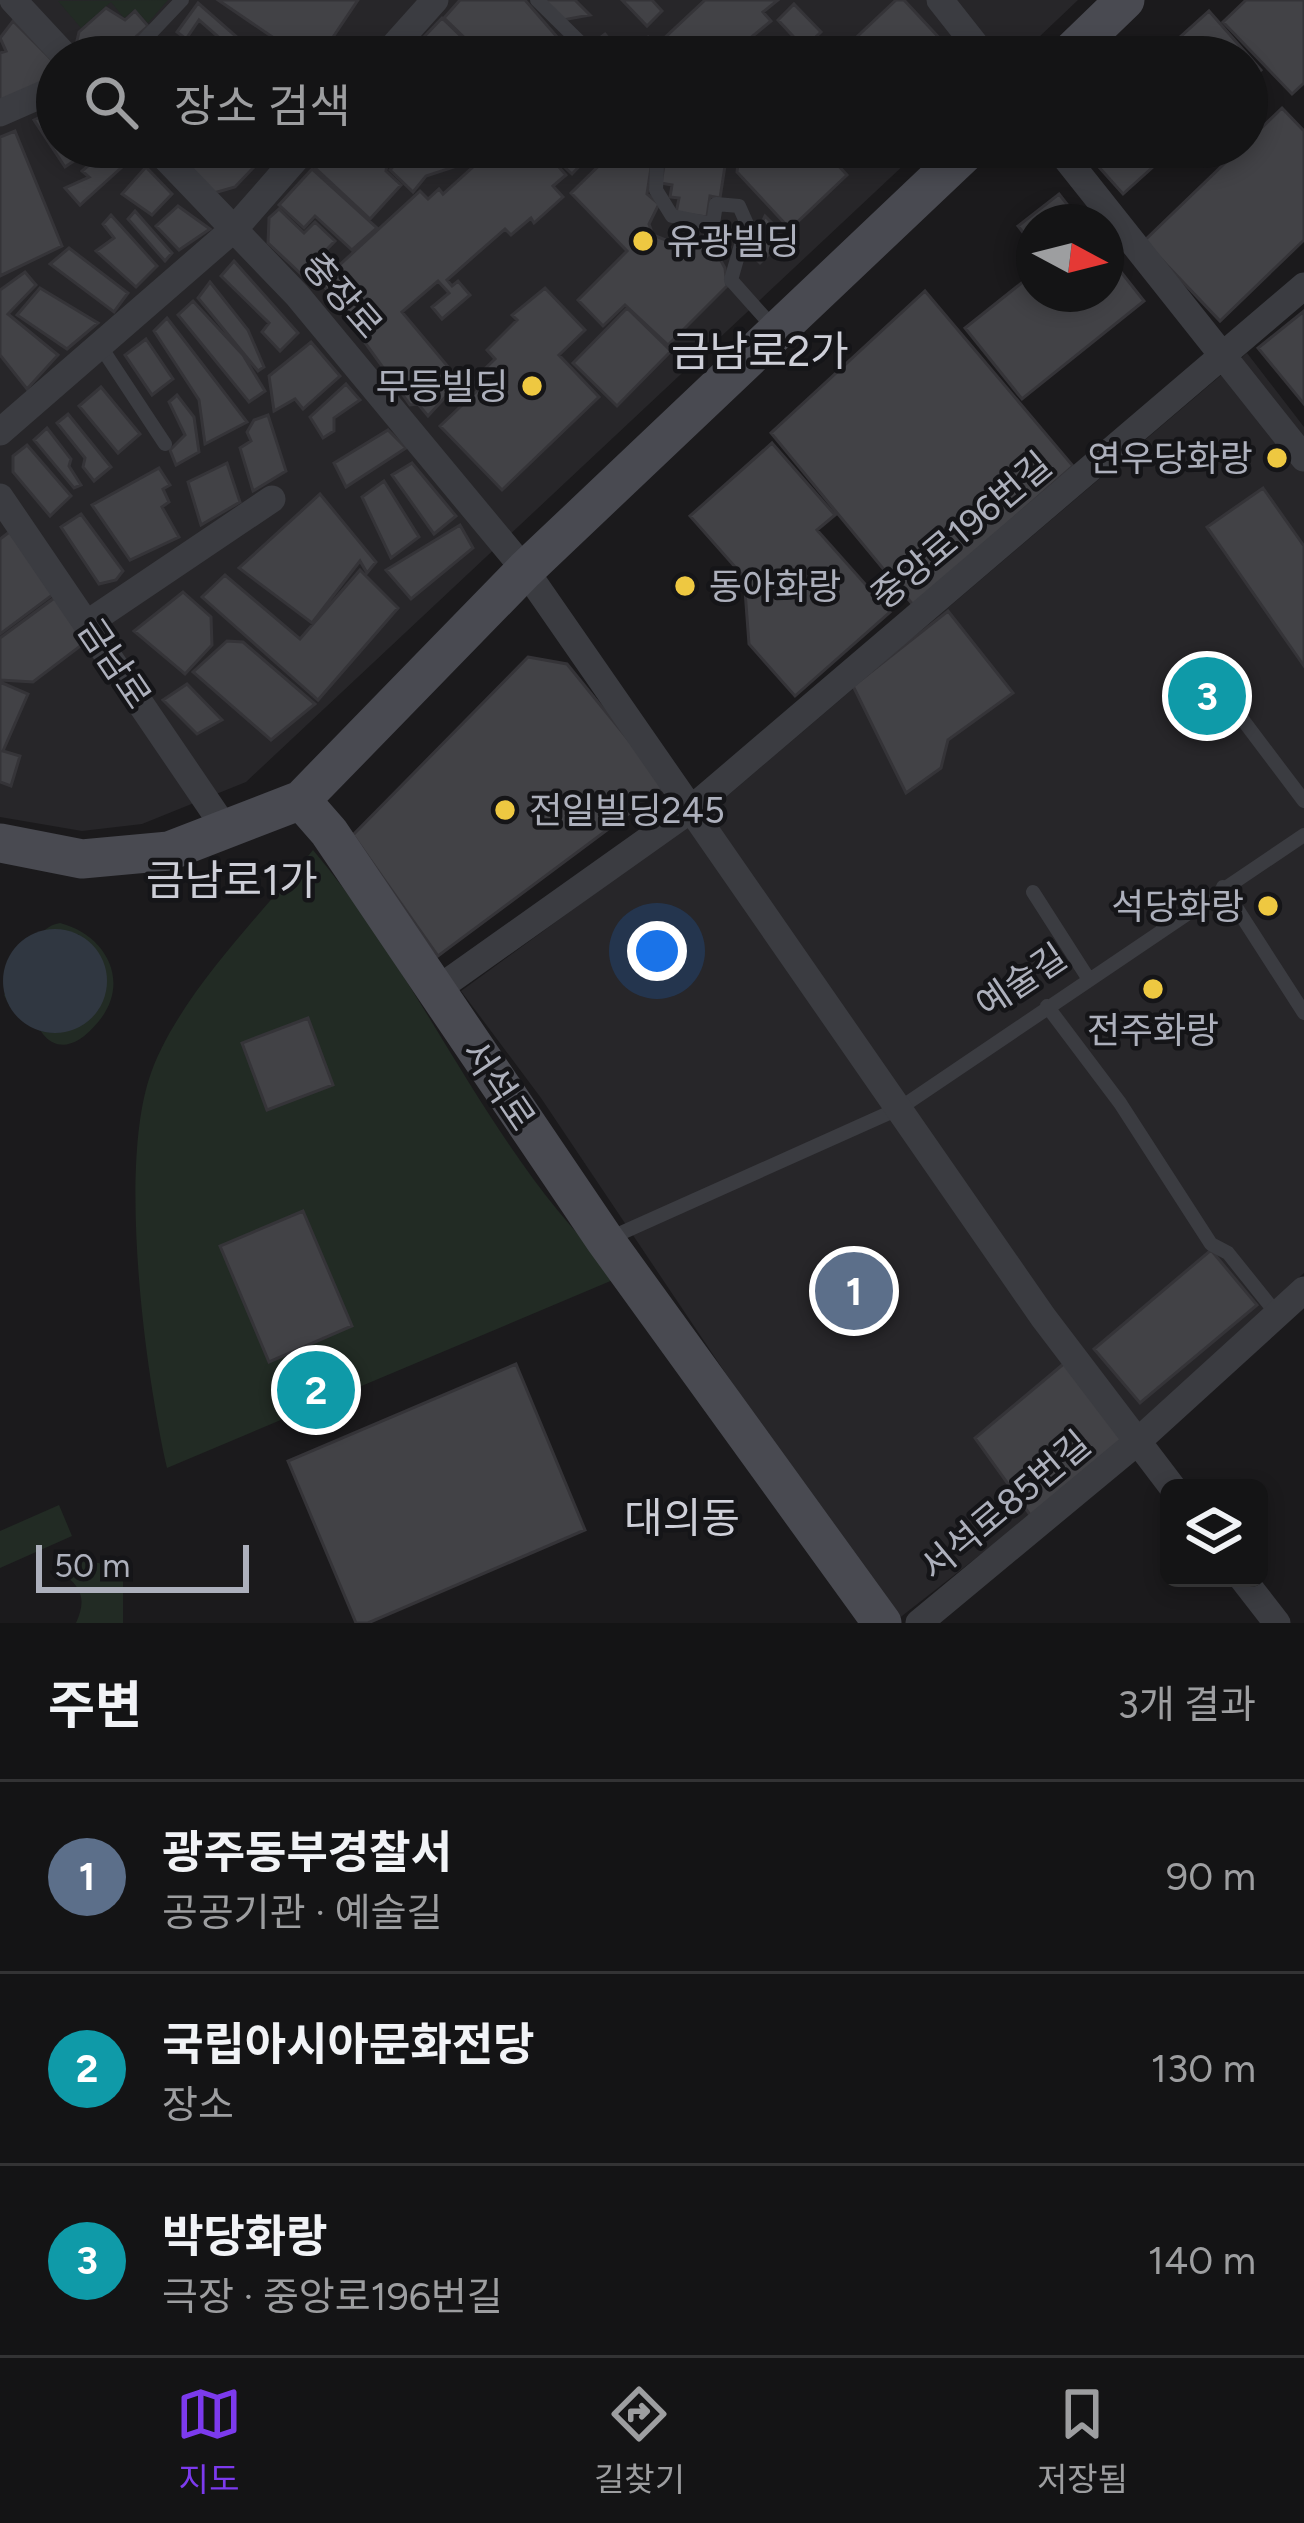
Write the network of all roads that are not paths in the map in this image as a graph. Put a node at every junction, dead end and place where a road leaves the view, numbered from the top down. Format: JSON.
{"nodes":[{"id":1,"x":14,"y":0,"type":"edge"},
{"id":2,"x":182,"y":0,"type":"edge"},
{"id":3,"x":435,"y":0,"type":"edge"},
{"id":4,"x":537,"y":0,"type":"edge"},
{"id":5,"x":940,"y":0,"type":"edge"},
{"id":6,"x":1125,"y":0,"type":"edge"},
{"id":7,"x":47,"y":36,"type":"edge"},
{"id":8,"x":148,"y":36,"type":"edge"},
{"id":9,"x":403,"y":36,"type":"edge"},
{"id":10,"x":574,"y":36,"type":"edge"},
{"id":11,"x":968,"y":36,"type":"edge"},
{"id":12,"x":1088,"y":36,"type":"edge"},
{"id":13,"x":36,"y":97,"type":"edge"},
{"id":14,"x":0,"y":113,"type":"edge"},
{"id":15,"x":176,"y":168,"type":"edge"},
{"id":16,"x":287,"y":168,"type":"edge"},
{"id":17,"x":657,"y":168,"type":"edge"},
{"id":18,"x":949,"y":168,"type":"edge"},
{"id":19,"x":1074,"y":168,"type":"edge"},
{"id":20,"x":236,"y":227,"type":"junction"},
{"id":21,"x":1304,"y":286,"type":"edge"},
{"id":22,"x":777,"y":331,"type":"junction"},
{"id":23,"x":99,"y":344,"type":"junction"},
{"id":24,"x":1225,"y":353,"type":"junction"},
{"id":25,"x":0,"y":432,"type":"edge"},
{"id":26,"x":165,"y":444,"type":"dead end"},
{"id":27,"x":1304,"y":458,"type":"edge"},
{"id":28,"x":0,"y":497,"type":"edge"},
{"id":29,"x":272,"y":499,"type":"dead end"},
{"id":30,"x":525,"y":570,"type":"junction"},
{"id":31,"x":88,"y":623,"type":"junction"},
{"id":32,"x":1209,"y":675,"type":"dead end"},
{"id":33,"x":301,"y":800,"type":"junction"},
{"id":34,"x":1304,"y":801,"type":"edge"},
{"id":35,"x":690,"y":810,"type":"junction"},
{"id":36,"x":227,"y":831,"type":"junction"},
{"id":37,"x":1304,"y":835,"type":"edge"},
{"id":38,"x":0,"y":843,"type":"edge"},
{"id":39,"x":1222,"y":887,"type":"junction"},
{"id":40,"x":1033,"y":892,"type":"dead end"},
{"id":41,"x":1088,"y":978,"type":"junction"},
{"id":42,"x":435,"y":991,"type":"junction"},
{"id":43,"x":1047,"y":1006,"type":"junction"},
{"id":44,"x":1304,"y":1013,"type":"edge"},
{"id":45,"x":900,"y":1108,"type":"junction"},
{"id":46,"x":605,"y":1240,"type":"junction"},
{"id":47,"x":1304,"y":1290,"type":"edge"},
{"id":48,"x":1276,"y":1313,"type":"junction"},
{"id":49,"x":1137,"y":1442,"type":"junction"},
{"id":50,"x":1166,"y":1479,"type":"edge"},
{"id":51,"x":1249,"y":1587,"type":"edge"},
{"id":52,"x":882,"y":1623,"type":"edge"},
{"id":53,"x":919,"y":1623,"type":"edge"},
{"id":54,"x":1277,"y":1623,"type":"edge"}],
"edges":[{"from":1,"to":7,"type":"street"},
{"from":2,"to":8,"type":"lane"},
{"from":3,"to":9,"type":"street"},
{"from":4,"to":10,"type":"lane"},
{"from":5,"to":11,"type":"street"},
{"from":6,"to":12,"type":"street"},
{"from":13,"to":14,"type":"street"},
{"from":15,"to":20,"type":"street","name":"충장로"},
{"from":16,"to":20,"type":"street"},
{"from":17,"to":22,"type":"lane"},
{"from":18,"to":22,"type":"street"},
{"from":19,"to":24,"type":"street"},
{"from":20,"to":23,"type":"street"},
{"from":20,"to":30,"type":"street","name":"충장로"},
{"from":21,"to":24,"type":"street","name":"중앙로196번길"},
{"from":22,"to":30,"type":"street"},
{"from":23,"to":25,"type":"street"},
{"from":23,"to":26,"type":"lane"},
{"from":24,"to":27,"type":"street"},
{"from":24,"to":35,"type":"street","name":"중앙로196번길"},
{"from":28,"to":31,"type":"street","name":"금남로"},
{"from":29,"to":31,"type":"street"},
{"from":30,"to":33,"type":"street"},
{"from":30,"to":35,"type":"street"},
{"from":31,"to":36,"type":"street","name":"금남로"},
{"from":32,"to":34,"type":"lane"},
{"from":33,"to":36,"type":"street"},
{"from":33,"to":42,"type":"street","name":"서석로"},
{"from":35,"to":42,"type":"street","name":"중앙로196번길"},
{"from":35,"to":45,"type":"street"},
{"from":36,"to":38,"type":"street"},
{"from":37,"to":39,"type":"lane","name":"예술길"},
{"from":39,"to":41,"type":"lane","name":"예술길"},
{"from":39,"to":44,"type":"lane"},
{"from":40,"to":41,"type":"lane"},
{"from":41,"to":43,"type":"lane","name":"예술길"},
{"from":42,"to":46,"type":"street","name":"서석로"},
{"from":43,"to":45,"type":"lane","name":"예술길"},
{"from":43,"to":48,"type":"lane"},
{"from":45,"to":46,"type":"lane","name":"예술길"},
{"from":45,"to":49,"type":"street"},
{"from":46,"to":52,"type":"street","name":"서석로"},
{"from":47,"to":48,"type":"street","name":"서석로85번길"},
{"from":48,"to":49,"type":"street","name":"서석로85번길"},
{"from":49,"to":50,"type":"street","name":"서석로85번길"},
{"from":49,"to":53,"type":"street","name":"서석로85번길"},
{"from":51,"to":54,"type":"street"}]}
